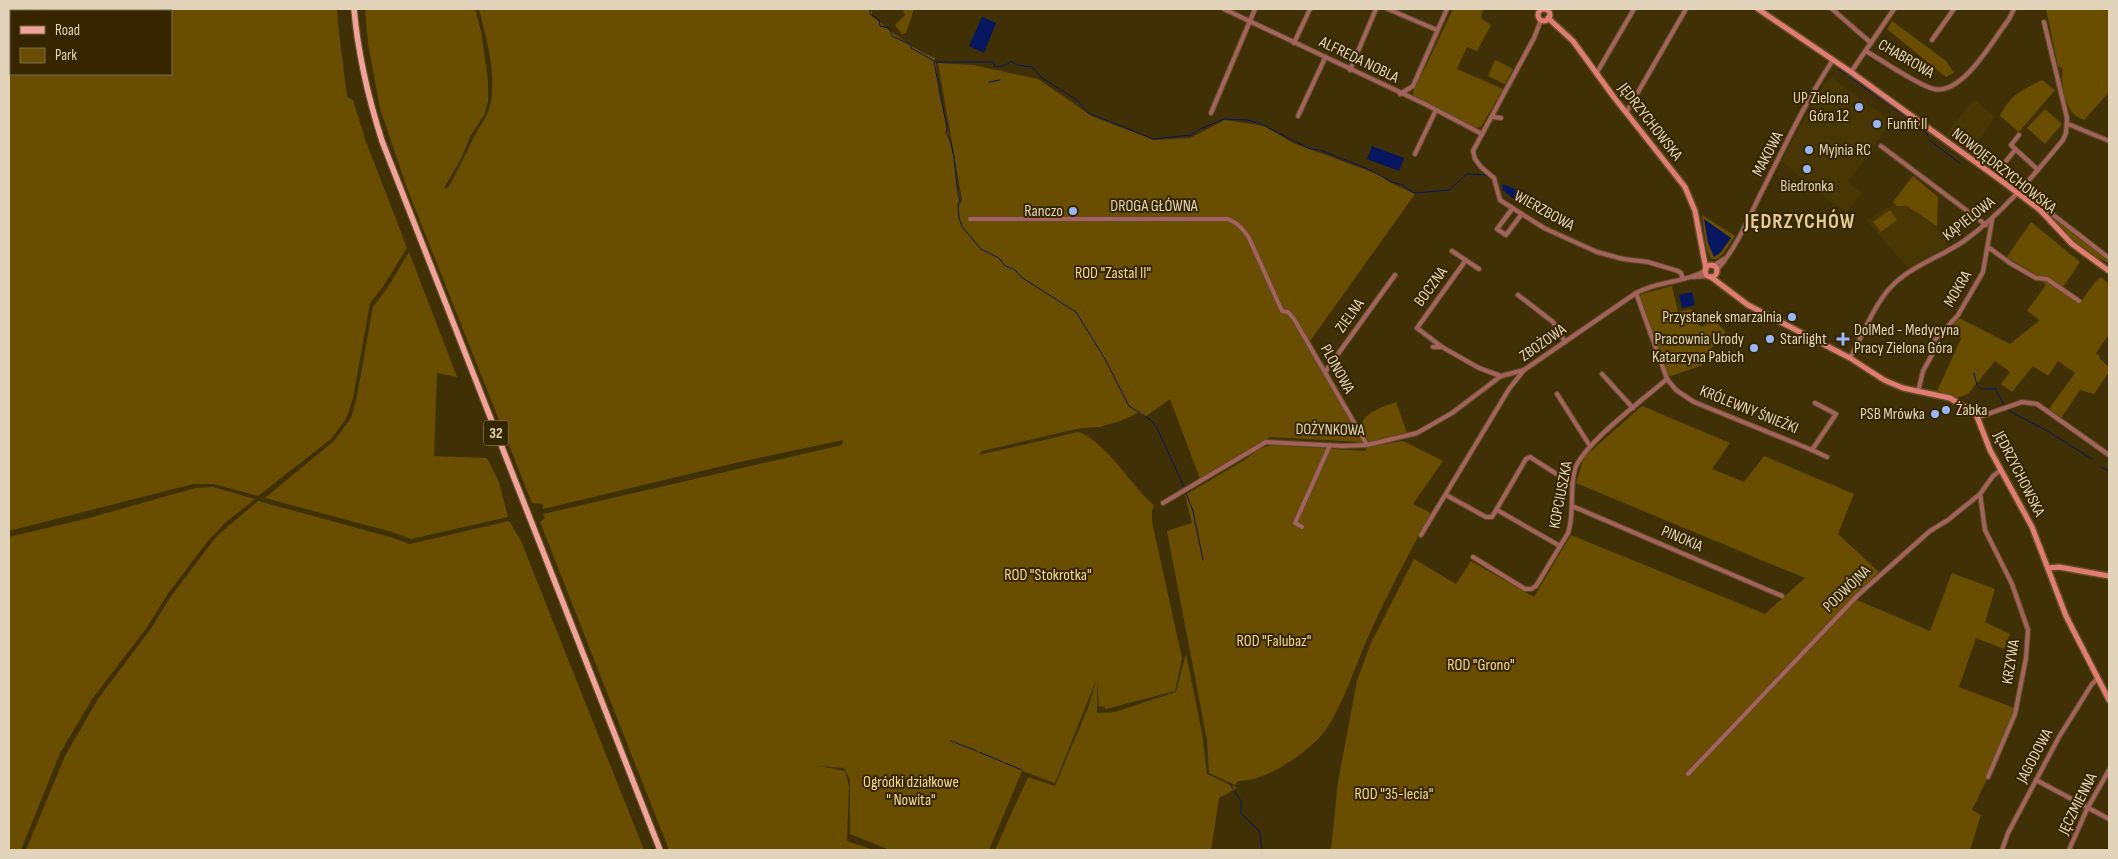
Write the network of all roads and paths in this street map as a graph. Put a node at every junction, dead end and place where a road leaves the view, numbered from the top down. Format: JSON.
{"nodes":[{"id":1,"x":354,"y":9,"type":"edge"},
{"id":2,"x":1224,"y":9,"type":"edge"},
{"id":3,"x":1255,"y":9,"type":"edge"},
{"id":4,"x":1310,"y":9,"type":"edge"},
{"id":5,"x":1376,"y":9,"type":"edge"},
{"id":6,"x":1388,"y":9,"type":"edge"},
{"id":7,"x":1447,"y":9,"type":"edge"},
{"id":8,"x":1634,"y":9,"type":"edge"},
{"id":9,"x":1686,"y":9,"type":"edge"},
{"id":10,"x":1758,"y":9,"type":"edge"},
{"id":11,"x":1832,"y":9,"type":"edge"},
{"id":12,"x":1894,"y":9,"type":"edge"},
{"id":13,"x":1954,"y":9,"type":"edge"},
{"id":14,"x":2014,"y":9,"type":"edge"},
{"id":15,"x":1538,"y":10,"type":"edge"},
{"id":16,"x":1549,"y":10,"type":"edge"},
{"id":17,"x":1548,"y":18,"type":"junction"},
{"id":18,"x":1541,"y":20,"type":"junction"},
{"id":19,"x":1250,"y":22,"type":"junction"},
{"id":20,"x":2044,"y":22,"type":"dead end"},
{"id":21,"x":1437,"y":30,"type":"junction"},
{"id":22,"x":1932,"y":40,"type":"dead end"},
{"id":23,"x":1294,"y":43,"type":"junction"},
{"id":24,"x":1871,"y":43,"type":"junction"},
{"id":25,"x":1866,"y":50,"type":"junction"},
{"id":26,"x":1325,"y":58,"type":"junction"},
{"id":27,"x":1833,"y":60,"type":"junction"},
{"id":28,"x":1350,"y":70,"type":"junction"},
{"id":29,"x":1851,"y":72,"type":"junction"},
{"id":30,"x":1596,"y":74,"type":"junction"},
{"id":31,"x":1400,"y":94,"type":"junction"},
{"id":32,"x":1436,"y":110,"type":"junction"},
{"id":33,"x":1626,"y":113,"type":"junction"},
{"id":34,"x":1211,"y":114,"type":"dead end"},
{"id":35,"x":1298,"y":116,"type":"dead end"},
{"id":36,"x":1492,"y":117,"type":"junction"},
{"id":37,"x":1501,"y":118,"type":"dead end"},
{"id":38,"x":2068,"y":124,"type":"junction"},
{"id":39,"x":1482,"y":134,"type":"junction"},
{"id":40,"x":2019,"y":135,"type":"dead end"},
{"id":41,"x":2109,"y":141,"type":"edge"},
{"id":42,"x":1881,"y":146,"type":"dead end"},
{"id":43,"x":1982,"y":149,"type":"dead end"},
{"id":44,"x":2015,"y":150,"type":"junction"},
{"id":45,"x":1415,"y":154,"type":"dead end"},
{"id":46,"x":2038,"y":170,"type":"junction"},
{"id":47,"x":2017,"y":193,"type":"junction"},
{"id":48,"x":1512,"y":209,"type":"junction"},
{"id":49,"x":2040,"y":210,"type":"junction"},
{"id":50,"x":1521,"y":215,"type":"junction"},
{"id":51,"x":970,"y":219,"type":"dead end"},
{"id":52,"x":1992,"y":220,"type":"junction"},
{"id":53,"x":1986,"y":224,"type":"junction"},
{"id":54,"x":1988,"y":247,"type":"junction"},
{"id":55,"x":1452,"y":251,"type":"dead end"},
{"id":56,"x":2109,"y":258,"type":"edge"},
{"id":57,"x":1466,"y":260,"type":"junction"},
{"id":58,"x":1478,"y":269,"type":"dead end"},
{"id":59,"x":1711,"y":271,"type":"junction"},
{"id":60,"x":2109,"y":271,"type":"edge"},
{"id":61,"x":1395,"y":275,"type":"dead end"},
{"id":62,"x":1683,"y":279,"type":"junction"},
{"id":63,"x":1636,"y":293,"type":"junction"},
{"id":64,"x":1518,"y":296,"type":"dead end"},
{"id":65,"x":2079,"y":301,"type":"dead end"},
{"id":66,"x":1282,"y":311,"type":"joint"},
{"id":67,"x":1565,"y":342,"type":"junction"},
{"id":68,"x":1432,"y":347,"type":"dead end"},
{"id":69,"x":1442,"y":347,"type":"junction"},
{"id":70,"x":1850,"y":358,"type":"junction"},
{"id":71,"x":1524,"y":370,"type":"junction"},
{"id":72,"x":1325,"y":372,"type":"junction"},
{"id":73,"x":1602,"y":374,"type":"dead end"},
{"id":74,"x":1501,"y":376,"type":"junction"},
{"id":75,"x":1667,"y":379,"type":"junction"},
{"id":76,"x":1918,"y":392,"type":"junction"},
{"id":77,"x":1557,"y":394,"type":"dead end"},
{"id":78,"x":1815,"y":403,"type":"dead end"},
{"id":79,"x":1633,"y":408,"type":"junction"},
{"id":80,"x":1979,"y":417,"type":"junction"},
{"id":81,"x":1367,"y":444,"type":"junction"},
{"id":82,"x":1330,"y":445,"type":"junction"},
{"id":83,"x":1590,"y":446,"type":"junction"},
{"id":84,"x":1812,"y":450,"type":"junction"},
{"id":85,"x":2109,"y":455,"type":"edge"},
{"id":86,"x":1827,"y":457,"type":"dead end"},
{"id":87,"x":2001,"y":470,"type":"junction"},
{"id":88,"x":1572,"y":484,"type":"junction"},
{"id":89,"x":1980,"y":494,"type":"junction"},
{"id":90,"x":1446,"y":495,"type":"junction"},
{"id":91,"x":1163,"y":503,"type":"dead end"},
{"id":92,"x":1572,"y":506,"type":"junction"},
{"id":93,"x":1497,"y":510,"type":"junction"},
{"id":94,"x":1302,"y":526,"type":"dead end"},
{"id":95,"x":1421,"y":535,"type":"dead end"},
{"id":96,"x":1560,"y":546,"type":"junction"},
{"id":97,"x":1473,"y":557,"type":"dead end"},
{"id":98,"x":2048,"y":568,"type":"junction"},
{"id":99,"x":2109,"y":576,"type":"edge"},
{"id":100,"x":1782,"y":596,"type":"dead end"},
{"id":101,"x":2098,"y":678,"type":"junction"},
{"id":102,"x":2109,"y":700,"type":"edge"},
{"id":103,"x":2109,"y":770,"type":"edge"},
{"id":104,"x":1688,"y":774,"type":"dead end"},
{"id":105,"x":1988,"y":777,"type":"dead end"},
{"id":106,"x":2036,"y":780,"type":"junction"},
{"id":107,"x":2087,"y":809,"type":"junction"},
{"id":108,"x":2109,"y":819,"type":"edge"},
{"id":109,"x":660,"y":850,"type":"edge"},
{"id":110,"x":2002,"y":850,"type":"edge"},
{"id":111,"x":2069,"y":850,"type":"edge"}],
"edges":[{"from":1,"to":109,"type":"main road","number":"32"},
{"from":2,"to":19,"type":"street","name":"ALFREDA NOBLA"},
{"from":3,"to":19,"type":"street"},
{"from":4,"to":23,"type":"street"},
{"from":5,"to":28,"type":"street"},
{"from":6,"to":21,"type":"street"},
{"from":7,"to":21,"type":"street"},
{"from":8,"to":30,"type":"street"},
{"from":9,"to":33,"type":"street"},
{"from":10,"to":27,"type":"main road","name":"NOWOJĘDRZYCHOWSKA"},
{"from":11,"to":24,"type":"street"},
{"from":12,"to":24,"type":"street"},
{"from":13,"to":22,"type":"street"},
{"from":14,"to":25,"type":"street","name":"CHABROWA"},
{"from":15,"to":16,"type":"main road"},
{"from":15,"to":18,"type":"main road"},
{"from":16,"to":17,"type":"main road"},
{"from":17,"to":18,"type":"main road"},
{"from":17,"to":30,"type":"main road","name":"JĘDRZYCHOWSKA"},
{"from":18,"to":36,"type":"street","name":"WIERZBOWA"},
{"from":19,"to":23,"type":"street","name":"ALFREDA NOBLA"},
{"from":19,"to":34,"type":"street"},
{"from":20,"to":38,"type":"street"},
{"from":21,"to":31,"type":"street"},
{"from":23,"to":26,"type":"street","name":"ALFREDA NOBLA"},
{"from":24,"to":25,"type":"street"},
{"from":25,"to":29,"type":"street"},
{"from":26,"to":28,"type":"street","name":"ALFREDA NOBLA"},
{"from":26,"to":35,"type":"street"},
{"from":27,"to":29,"type":"main road","name":"NOWOJĘDRZYCHOWSKA"},
{"from":27,"to":59,"type":"street","name":"MAKOWA"},
{"from":28,"to":31,"type":"street","name":"ALFREDA NOBLA"},
{"from":29,"to":47,"type":"main road","name":"NOWOJĘDRZYCHOWSKA"},
{"from":30,"to":33,"type":"main road","name":"JĘDRZYCHOWSKA"},
{"from":31,"to":32,"type":"street","name":"ALFREDA NOBLA"},
{"from":32,"to":39,"type":"street","name":"ALFREDA NOBLA"},
{"from":32,"to":45,"type":"street"},
{"from":33,"to":59,"type":"main road","name":"JĘDRZYCHOWSKA"},
{"from":36,"to":37,"type":"street"},
{"from":36,"to":39,"type":"street","name":"WIERZBOWA"},
{"from":38,"to":41,"type":"street"},
{"from":38,"to":46,"type":"street","name":"KĄPIELOWA"},
{"from":39,"to":48,"type":"street","name":"WIERZBOWA"},
{"from":40,"to":44,"type":"street"},
{"from":42,"to":53,"type":"street"},
{"from":43,"to":44,"type":"street"},
{"from":44,"to":46,"type":"street"},
{"from":46,"to":47,"type":"street","name":"KĄPIELOWA"},
{"from":47,"to":49,"type":"main road","name":"NOWOJĘDRZYCHOWSKA"},
{"from":47,"to":52,"type":"street","name":"KĄPIELOWA"},
{"from":48,"to":50,"type":"street","name":"WIERZBOWA"},
{"from":48,"to":50,"type":"street"},
{"from":49,"to":56,"type":"street"},
{"from":49,"to":60,"type":"main road","name":"NOWOJĘDRZYCHOWSKA"},
{"from":50,"to":62,"type":"street","name":"WIERZBOWA"},
{"from":51,"to":66,"type":"street","name":"DROGA GŁÓWNA"},
{"from":52,"to":53,"type":"street","name":"KĄPIELOWA"},
{"from":52,"to":54,"type":"street","name":"MOKRA"},
{"from":53,"to":70,"type":"street","name":"KĄPIELOWA"},
{"from":54,"to":65,"type":"street"},
{"from":54,"to":76,"type":"street","name":"MOKRA"},
{"from":55,"to":57,"type":"street","name":"BOCZNA"},
{"from":57,"to":58,"type":"street","name":"BOCZNA"},
{"from":57,"to":69,"type":"street","name":"BOCZNA"},
{"from":59,"to":62,"type":"street","name":"ZBOŻOWA"},
{"from":59,"to":70,"type":"main road","name":"JĘDRZYCHOWSKA"},
{"from":61,"to":72,"type":"street","name":"ZIELNA"},
{"from":62,"to":63,"type":"street","name":"ZBOŻOWA"},
{"from":63,"to":67,"type":"street","name":"ZBOŻOWA"},
{"from":63,"to":75,"type":"street"},
{"from":64,"to":67,"type":"street"},
{"from":66,"to":72,"type":"street","name":"PLONOWA"},
{"from":67,"to":71,"type":"street","name":"ZBOŻOWA"},
{"from":68,"to":69,"type":"street","name":"BOCZNA"},
{"from":69,"to":74,"type":"street","name":"BOCZNA"},
{"from":70,"to":76,"type":"main road","name":"JĘDRZYCHOWSKA"},
{"from":71,"to":74,"type":"street","name":"DOŻYNKOWA"},
{"from":71,"to":90,"type":"street","name":"ZBOŻOWA"},
{"from":72,"to":81,"type":"street","name":"PLONOWA"},
{"from":73,"to":79,"type":"street"},
{"from":74,"to":81,"type":"street","name":"DOŻYNKOWA"},
{"from":75,"to":79,"type":"street","name":"KOPCIUSZKA"},
{"from":75,"to":84,"type":"street","name":"KRÓLEWNY ŚNIEŻKI"},
{"from":76,"to":80,"type":"main road","name":"JĘDRZYCHOWSKA"},
{"from":77,"to":83,"type":"street"},
{"from":78,"to":84,"type":"street"},
{"from":79,"to":83,"type":"street","name":"KOPCIUSZKA"},
{"from":80,"to":85,"type":"street"},
{"from":80,"to":87,"type":"main road","name":"JĘDRZYCHOWSKA"},
{"from":81,"to":82,"type":"street","name":"DOŻYNKOWA"},
{"from":82,"to":91,"type":"street","name":"DOŻYNKOWA"},
{"from":82,"to":94,"type":"street"},
{"from":83,"to":88,"type":"street","name":"KOPCIUSZKA"},
{"from":84,"to":86,"type":"street","name":"KRÓLEWNY ŚNIEŻKI"},
{"from":87,"to":89,"type":"street","name":"PODWÓJNA"},
{"from":87,"to":98,"type":"main road","name":"JĘDRZYCHOWSKA"},
{"from":88,"to":92,"type":"street","name":"KOPCIUSZKA"},
{"from":88,"to":93,"type":"street"},
{"from":89,"to":104,"type":"street","name":"PODWÓJNA"},
{"from":89,"to":105,"type":"street","name":"KRZYWA"},
{"from":90,"to":93,"type":"street"},
{"from":90,"to":95,"type":"street","name":"ZBOŻOWA"},
{"from":92,"to":96,"type":"street","name":"KOPCIUSZKA"},
{"from":92,"to":100,"type":"street","name":"PINOKIA"},
{"from":93,"to":96,"type":"street"},
{"from":96,"to":97,"type":"street","name":"KOPCIUSZKA"},
{"from":98,"to":99,"type":"main road"},
{"from":98,"to":101,"type":"main road","name":"JĘDRZYCHOWSKA"},
{"from":101,"to":102,"type":"main road","name":"JĘDRZYCHOWSKA"},
{"from":101,"to":106,"type":"street","name":"JAGODOWA"},
{"from":103,"to":107,"type":"street","name":"JĘCZMIENNA"},
{"from":106,"to":107,"type":"street"},
{"from":106,"to":110,"type":"street","name":"JAGODOWA"},
{"from":107,"to":108,"type":"street"},
{"from":107,"to":111,"type":"street","name":"JĘCZMIENNA"}]}
